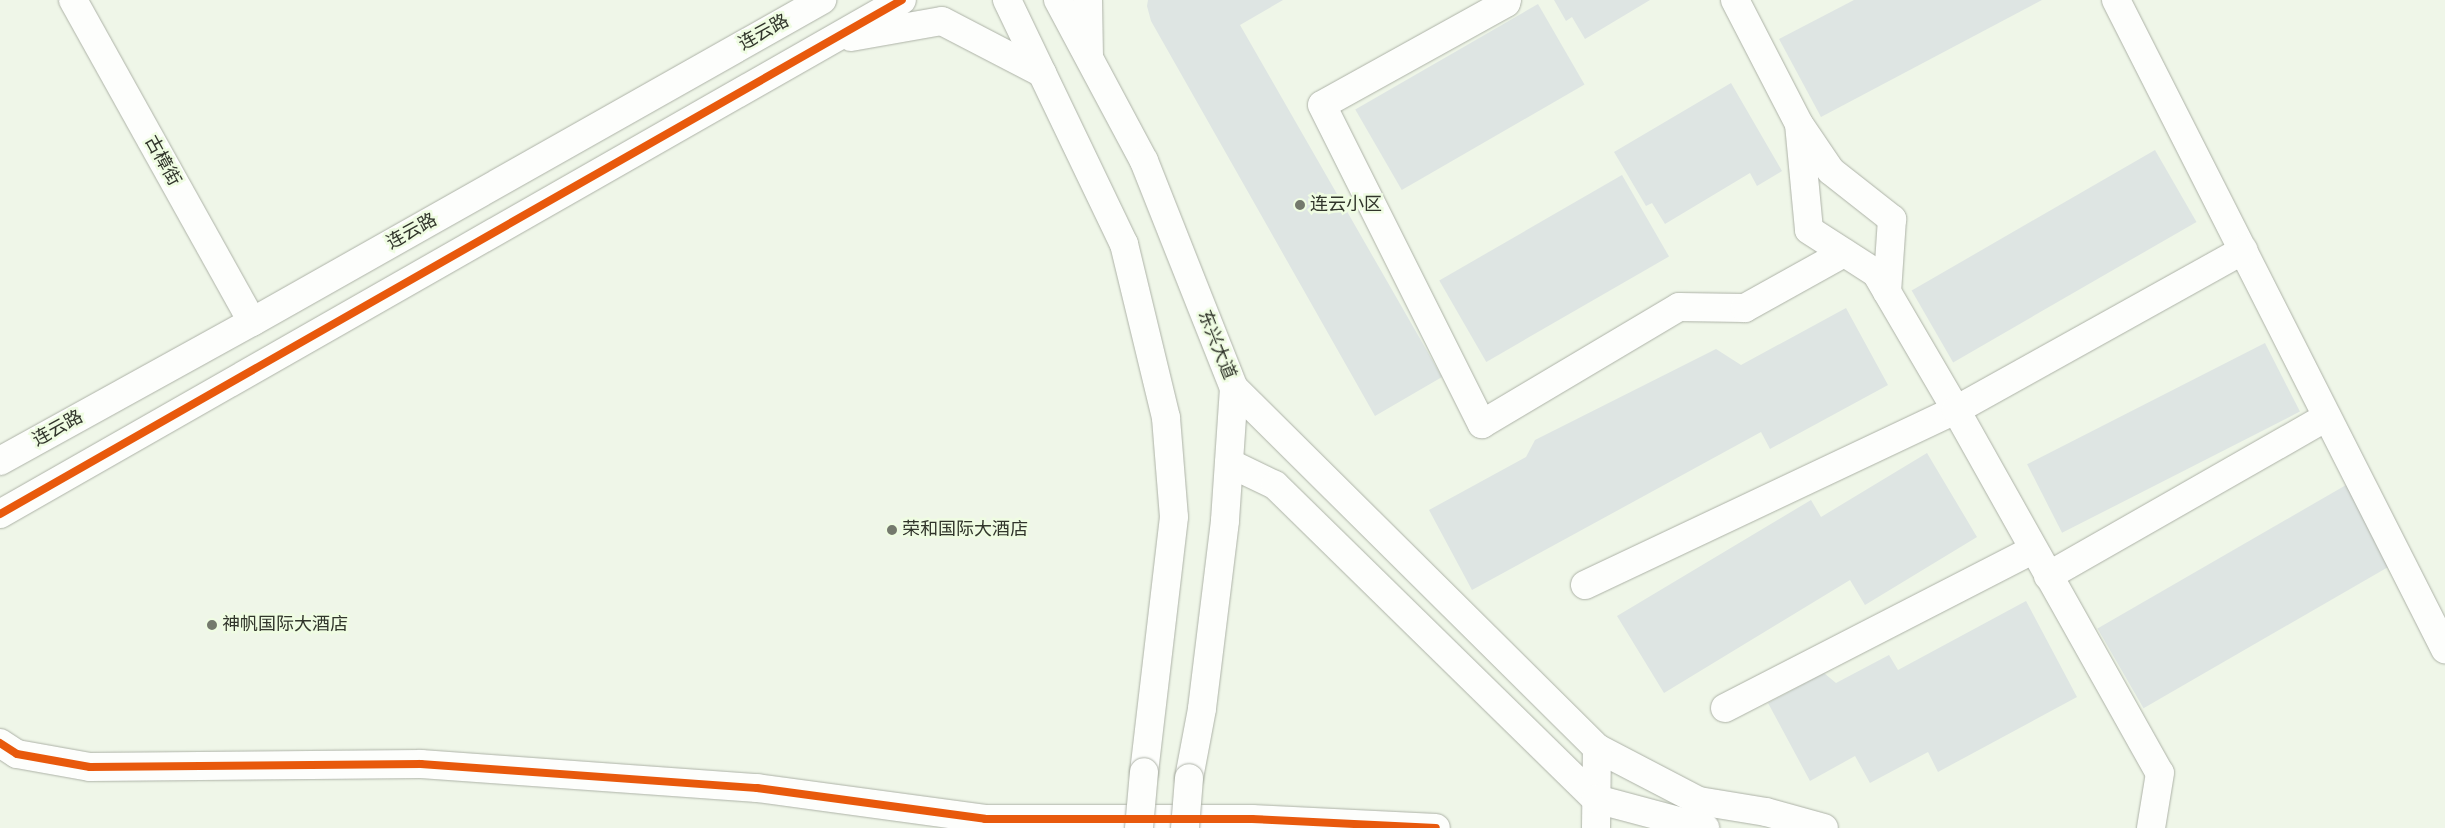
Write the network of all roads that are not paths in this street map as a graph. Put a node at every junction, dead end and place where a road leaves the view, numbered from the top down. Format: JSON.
{"nodes":[{"id":1,"x":73,"y":0,"type":"edge"},
{"id":2,"x":822,"y":0,"type":"edge"},
{"id":3,"x":902,"y":0,"type":"edge"},
{"id":4,"x":1007,"y":0,"type":"edge"},
{"id":5,"x":1058,"y":0,"type":"edge"},
{"id":6,"x":1088,"y":0,"type":"edge"},
{"id":7,"x":1507,"y":0,"type":"edge"},
{"id":8,"x":1735,"y":0,"type":"edge"},
{"id":9,"x":2116,"y":0,"type":"edge"},
{"id":10,"x":830,"y":41,"type":"junction"},
{"id":11,"x":1089,"y":59,"type":"junction"},
{"id":12,"x":1042,"y":73,"type":"junction"},
{"id":13,"x":1799,"y":124,"type":"junction"},
{"id":14,"x":2243,"y":250,"type":"junction"},
{"id":15,"x":1844,"y":252,"type":"junction"},
{"id":16,"x":1887,"y":292,"type":"junction"},
{"id":17,"x":252,"y":322,"type":"junction"},
{"id":18,"x":1234,"y":388,"type":"junction"},
{"id":19,"x":1956,"y":410,"type":"junction"},
{"id":20,"x":2327,"y":417,"type":"junction"},
{"id":21,"x":0,"y":461,"type":"edge"},
{"id":22,"x":1228,"y":463,"type":"junction"},
{"id":23,"x":0,"y":514,"type":"edge"},
{"id":24,"x":2032,"y":550,"type":"junction"},
{"id":25,"x":2048,"y":576,"type":"junction"},
{"id":26,"x":1585,"y":585,"type":"dead end"},
{"id":27,"x":2445,"y":649,"type":"edge"},
{"id":28,"x":1725,"y":708,"type":"dead end"},
{"id":29,"x":0,"y":743,"type":"edge"},
{"id":30,"x":1597,"y":748,"type":"junction"},
{"id":31,"x":1596,"y":799,"type":"junction"},
{"id":32,"x":1139,"y":828,"type":"edge"},
{"id":33,"x":1185,"y":828,"type":"edge"},
{"id":34,"x":1436,"y":828,"type":"edge"},
{"id":35,"x":1596,"y":828,"type":"edge"},
{"id":36,"x":1705,"y":828,"type":"edge"},
{"id":37,"x":1824,"y":828,"type":"edge"},
{"id":38,"x":2151,"y":828,"type":"edge"}],
"edges":[{"from":1,"to":17,"type":"street","name":"古樟街"},
{"from":2,"to":17,"type":"street","name":"连云路"},
{"from":3,"to":10,"type":"street"},
{"from":4,"to":12,"type":"street"},
{"from":5,"to":11,"type":"street","name":"东兴大道"},
{"from":6,"to":11,"type":"street"},
{"from":7,"to":15,"type":"street"},
{"from":8,"to":13,"type":"street"},
{"from":9,"to":14,"type":"street"},
{"from":10,"to":12,"type":"street"},
{"from":10,"to":23,"type":"street"},
{"from":11,"to":18,"type":"street","name":"东兴大道"},
{"from":12,"to":32,"type":"street","bridge":true},
{"from":13,"to":15,"type":"street"},
{"from":13,"to":16,"type":"street"},
{"from":14,"to":19,"type":"street"},
{"from":14,"to":20,"type":"street"},
{"from":15,"to":16,"type":"street"},
{"from":16,"to":19,"type":"street"},
{"from":17,"to":21,"type":"street","name":"连云路"},
{"from":18,"to":22,"type":"street","name":"东兴大道"},
{"from":18,"to":30,"type":"street"},
{"from":19,"to":24,"type":"street"},
{"from":19,"to":26,"type":"street"},
{"from":20,"to":25,"type":"street"},
{"from":20,"to":27,"type":"street"},
{"from":22,"to":31,"type":"street"},
{"from":22,"to":33,"type":"street","name":"东兴大道","bridge":true},
{"from":24,"to":25,"type":"street"},
{"from":24,"to":28,"type":"street"},
{"from":25,"to":38,"type":"street"},
{"from":29,"to":34,"type":"street"},
{"from":30,"to":31,"type":"street"},
{"from":30,"to":37,"type":"street"},
{"from":31,"to":35,"type":"street"},
{"from":31,"to":36,"type":"street"}]}
